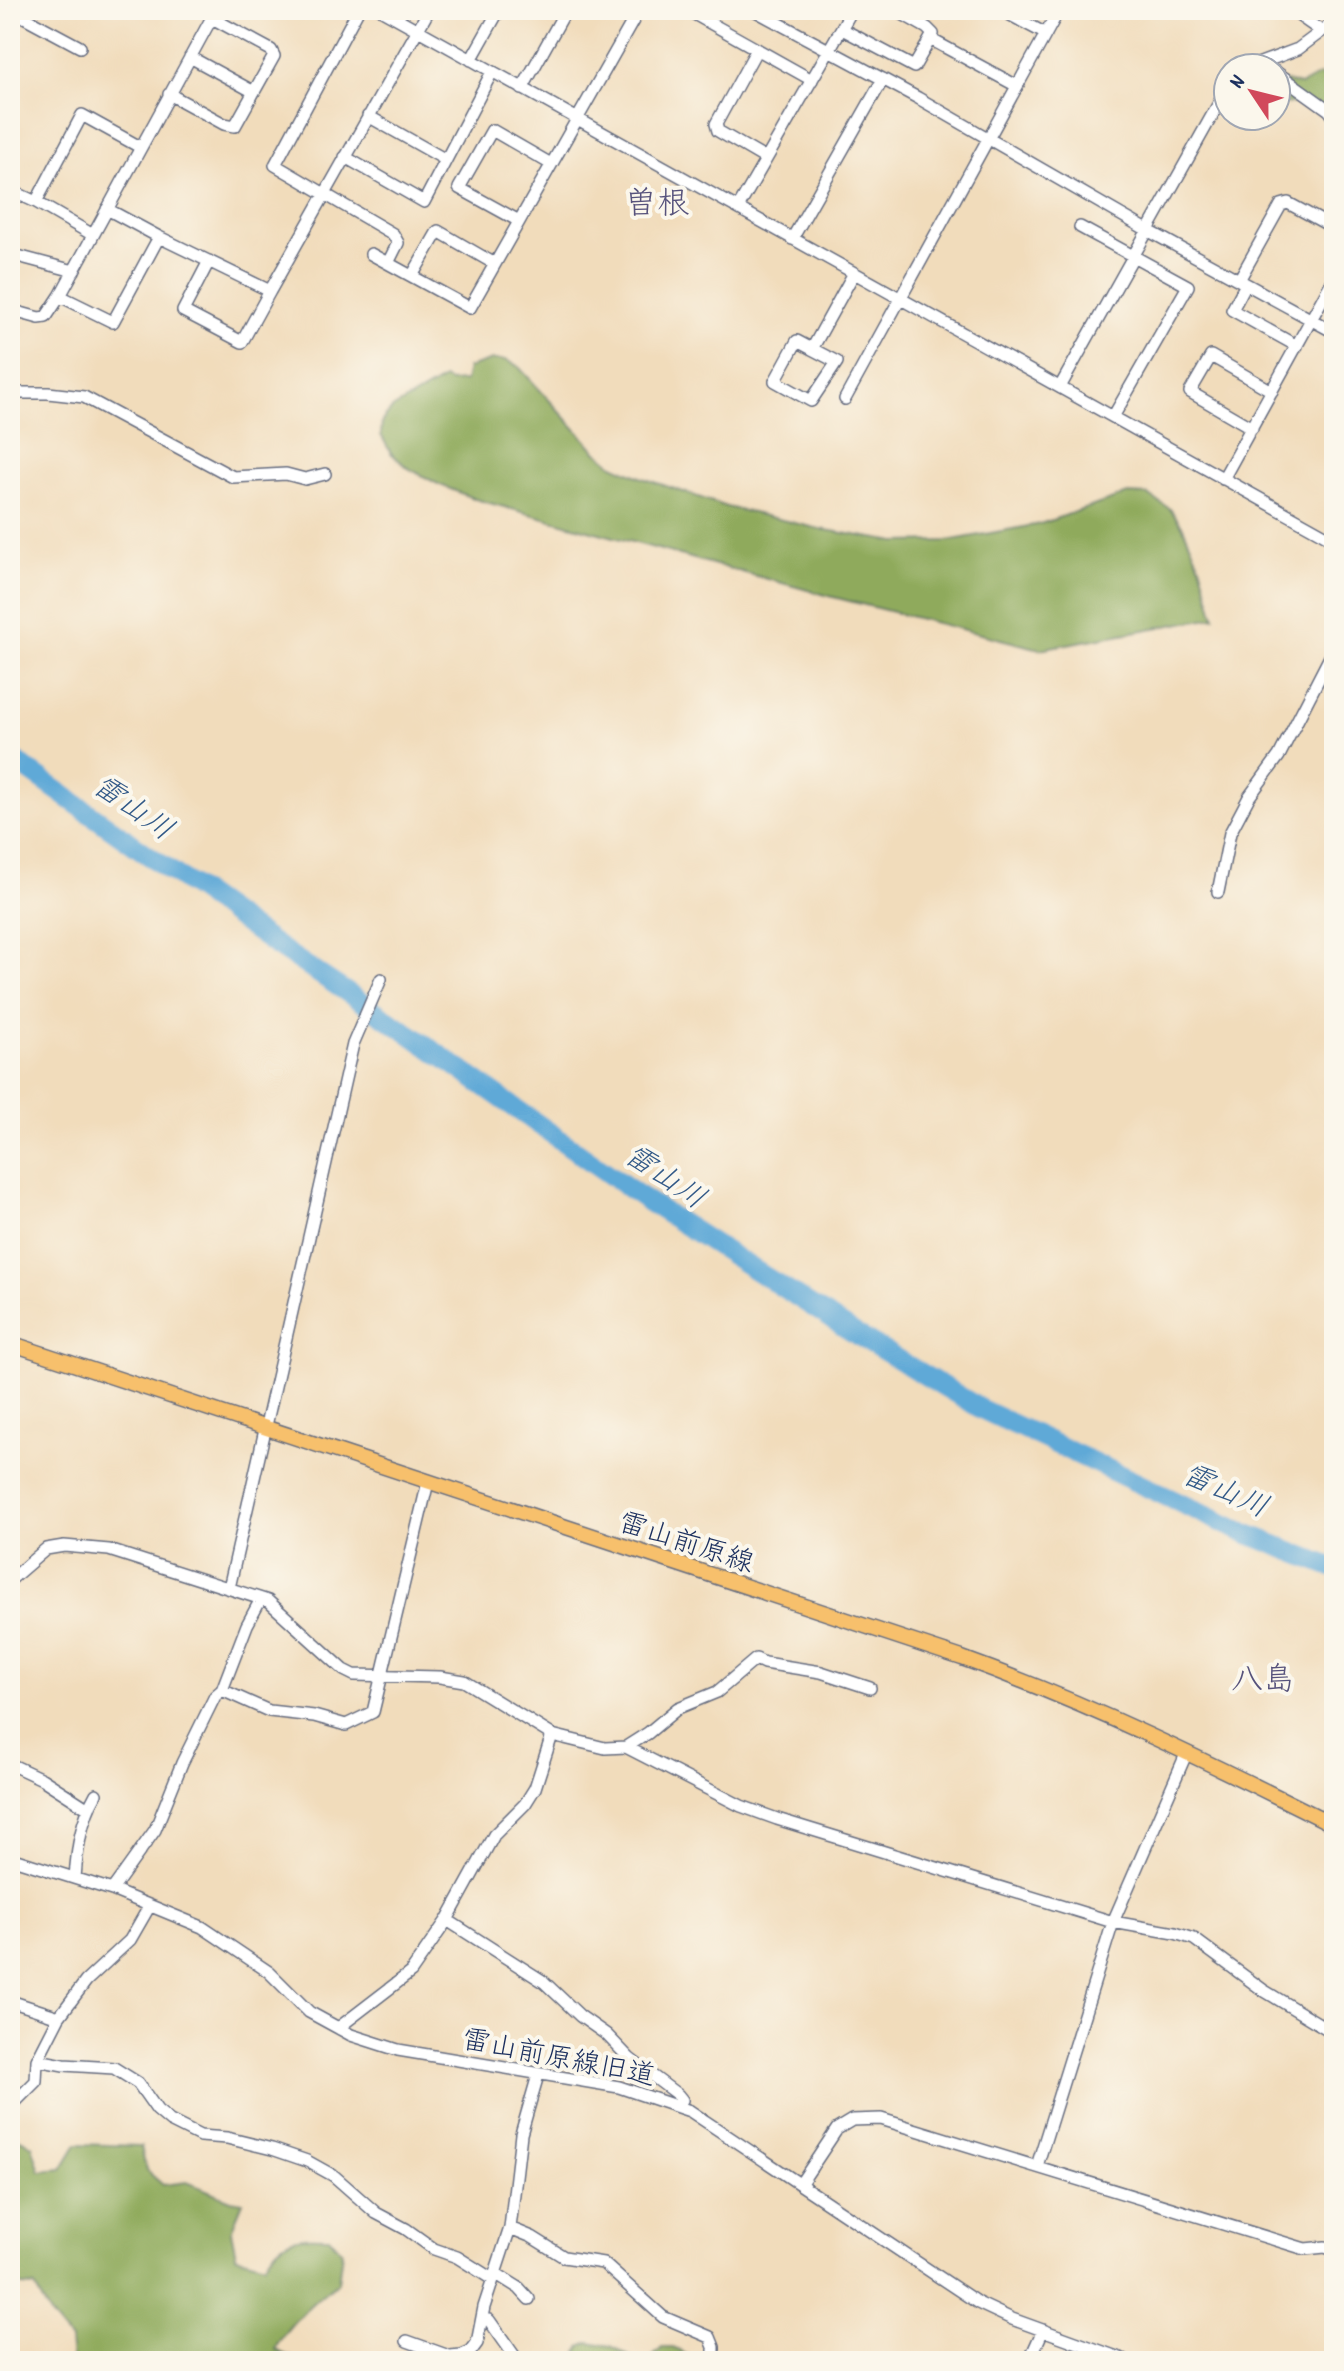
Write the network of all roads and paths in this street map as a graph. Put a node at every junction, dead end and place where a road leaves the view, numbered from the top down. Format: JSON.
{"nodes":[{"id":1,"x":11,"y":10,"type":"edge"},
{"id":2,"x":358,"y":10,"type":"edge"},
{"id":3,"x":382,"y":10,"type":"edge"},
{"id":4,"x":429,"y":10,"type":"edge"},
{"id":5,"x":499,"y":10,"type":"edge"},
{"id":6,"x":566,"y":10,"type":"edge"},
{"id":7,"x":639,"y":10,"type":"edge"},
{"id":8,"x":687,"y":10,"type":"edge"},
{"id":9,"x":754,"y":10,"type":"edge"},
{"id":10,"x":852,"y":10,"type":"edge"},
{"id":11,"x":895,"y":10,"type":"edge"},
{"id":12,"x":1001,"y":10,"type":"edge"},
{"id":13,"x":1059,"y":10,"type":"edge"},
{"id":14,"x":1291,"y":10,"type":"edge"},
{"id":15,"x":214,"y":14,"type":"edge"},
{"id":16,"x":1334,"y":22,"type":"edge"},
{"id":17,"x":842,"y":29,"type":"junction"},
{"id":18,"x":418,"y":30,"type":"junction"},
{"id":19,"x":1321,"y":31,"type":"junction"},
{"id":20,"x":1046,"y":34,"type":"junction"},
{"id":21,"x":930,"y":39,"type":"junction"},
{"id":22,"x":80,"y":47,"type":"dead end"},
{"id":23,"x":757,"y":49,"type":"junction"},
{"id":24,"x":829,"y":51,"type":"junction"},
{"id":25,"x":1292,"y":52,"type":"edge"},
{"id":26,"x":190,"y":57,"type":"junction"},
{"id":27,"x":471,"y":60,"type":"junction"},
{"id":28,"x":492,"y":72,"type":"junction"},
{"id":29,"x":883,"y":79,"type":"junction"},
{"id":30,"x":812,"y":80,"type":"junction"},
{"id":31,"x":1292,"y":83,"type":"edge"},
{"id":32,"x":1017,"y":86,"type":"junction"},
{"id":33,"x":522,"y":89,"type":"junction"},
{"id":34,"x":254,"y":92,"type":"junction"},
{"id":35,"x":169,"y":94,"type":"junction"},
{"id":36,"x":368,"y":116,"type":"junction"},
{"id":37,"x":1212,"y":116,"type":"edge"},
{"id":38,"x":1334,"y":117,"type":"edge"},
{"id":39,"x":577,"y":119,"type":"junction"},
{"id":40,"x":988,"y":137,"type":"junction"},
{"id":41,"x":140,"y":147,"type":"junction"},
{"id":42,"x":345,"y":157,"type":"junction"},
{"id":43,"x":766,"y":159,"type":"junction"},
{"id":44,"x":446,"y":160,"type":"junction"},
{"id":45,"x":551,"y":164,"type":"junction"},
{"id":46,"x":10,"y":190,"type":"edge"},
{"id":47,"x":324,"y":193,"type":"junction"},
{"id":48,"x":36,"y":202,"type":"junction"},
{"id":49,"x":738,"y":208,"type":"junction"},
{"id":50,"x":107,"y":209,"type":"junction"},
{"id":51,"x":519,"y":221,"type":"junction"},
{"id":52,"x":1080,"y":227,"type":"dead end"},
{"id":53,"x":1334,"y":228,"type":"edge"},
{"id":54,"x":1149,"y":231,"type":"junction"},
{"id":55,"x":93,"y":235,"type":"junction"},
{"id":56,"x":159,"y":237,"type":"junction"},
{"id":57,"x":792,"y":239,"type":"junction"},
{"id":58,"x":10,"y":254,"type":"edge"},
{"id":59,"x":371,"y":254,"type":"dead end"},
{"id":60,"x":1134,"y":257,"type":"junction"},
{"id":61,"x":209,"y":261,"type":"junction"},
{"id":62,"x":388,"y":263,"type":"junction"},
{"id":63,"x":495,"y":264,"type":"junction"},
{"id":64,"x":74,"y":271,"type":"junction"},
{"id":65,"x":854,"y":273,"type":"junction"},
{"id":66,"x":412,"y":276,"type":"junction"},
{"id":67,"x":1334,"y":278,"type":"edge"},
{"id":68,"x":1243,"y":282,"type":"junction"},
{"id":69,"x":270,"y":291,"type":"junction"},
{"id":70,"x":60,"y":296,"type":"junction"},
{"id":71,"x":899,"y":298,"type":"junction"},
{"id":72,"x":10,"y":310,"type":"edge"},
{"id":73,"x":1312,"y":320,"type":"junction"},
{"id":74,"x":1334,"y":332,"type":"edge"},
{"id":75,"x":1297,"y":346,"type":"junction"},
{"id":76,"x":812,"y":349,"type":"junction"},
{"id":77,"x":1060,"y":387,"type":"junction"},
{"id":78,"x":1272,"y":391,"type":"junction"},
{"id":79,"x":10,"y":393,"type":"edge"},
{"id":80,"x":845,"y":399,"type":"dead end"},
{"id":81,"x":1113,"y":417,"type":"junction"},
{"id":82,"x":1252,"y":428,"type":"junction"},
{"id":83,"x":325,"y":474,"type":"dead end"},
{"id":84,"x":1223,"y":479,"type":"junction"},
{"id":85,"x":1334,"y":540,"type":"edge"},
{"id":86,"x":1334,"y":649,"type":"edge"},
{"id":87,"x":1218,"y":892,"type":"dead end"},
{"id":88,"x":381,"y":979,"type":"dead end"},
{"id":89,"x":10,"y":1343,"type":"edge"},
{"id":90,"x":265,"y":1429,"type":"junction"},
{"id":91,"x":428,"y":1482,"type":"junction"},
{"id":92,"x":10,"y":1580,"type":"edge"},
{"id":93,"x":229,"y":1588,"type":"junction"},
{"id":94,"x":261,"y":1599,"type":"junction"},
{"id":95,"x":382,"y":1677,"type":"junction"},
{"id":96,"x":870,"y":1688,"type":"dead end"},
{"id":97,"x":222,"y":1690,"type":"junction"},
{"id":98,"x":552,"y":1735,"type":"junction"},
{"id":99,"x":626,"y":1747,"type":"junction"},
{"id":100,"x":1187,"y":1752,"type":"junction"},
{"id":101,"x":10,"y":1764,"type":"edge"},
{"id":102,"x":96,"y":1794,"type":"dead end"},
{"id":103,"x":87,"y":1808,"type":"junction"},
{"id":104,"x":1334,"y":1825,"type":"edge"},
{"id":105,"x":10,"y":1858,"type":"edge"},
{"id":106,"x":75,"y":1878,"type":"junction"},
{"id":107,"x":112,"y":1890,"type":"junction"},
{"id":108,"x":149,"y":1907,"type":"junction"},
{"id":109,"x":447,"y":1920,"type":"junction"},
{"id":110,"x":1113,"y":1922,"type":"junction"},
{"id":111,"x":10,"y":2001,"type":"edge"},
{"id":112,"x":59,"y":2017,"type":"junction"},
{"id":113,"x":340,"y":2029,"type":"junction"},
{"id":114,"x":1334,"y":2033,"type":"edge"},
{"id":115,"x":37,"y":2060,"type":"junction"},
{"id":116,"x":538,"y":2075,"type":"junction"},
{"id":117,"x":679,"y":2105,"type":"junction"},
{"id":118,"x":10,"y":2107,"type":"edge"},
{"id":119,"x":1037,"y":2166,"type":"junction"},
{"id":120,"x":801,"y":2183,"type":"junction"},
{"id":121,"x":510,"y":2228,"type":"junction"},
{"id":122,"x":1334,"y":2250,"type":"edge"},
{"id":123,"x":494,"y":2276,"type":"junction"},
{"id":124,"x":529,"y":2299,"type":"dead end"},
{"id":125,"x":483,"y":2320,"type":"junction"},
{"id":126,"x":1043,"y":2330,"type":"junction"},
{"id":127,"x":407,"y":2341,"type":"dead end"},
{"id":128,"x":518,"y":2361,"type":"edge"},
{"id":129,"x":714,"y":2361,"type":"edge"},
{"id":130,"x":1029,"y":2361,"type":"edge"},
{"id":131,"x":1128,"y":2361,"type":"edge"}],
"edges":[{"from":1,"to":22,"type":"street"},
{"from":2,"to":47,"type":"street"},
{"from":3,"to":18,"type":"street"},
{"from":4,"to":18,"type":"street"},
{"from":5,"to":27,"type":"street"},
{"from":6,"to":33,"type":"street"},
{"from":7,"to":39,"type":"street"},
{"from":8,"to":23,"type":"street"},
{"from":9,"to":24,"type":"street"},
{"from":10,"to":17,"type":"street"},
{"from":11,"to":21,"type":"street"},
{"from":12,"to":20,"type":"street"},
{"from":13,"to":20,"type":"street"},
{"from":14,"to":19,"type":"street"},
{"from":15,"to":26,"type":"street"},
{"from":15,"to":34,"type":"street"},
{"from":16,"to":19,"type":"street"},
{"from":17,"to":21,"type":"street"},
{"from":17,"to":24,"type":"street"},
{"from":18,"to":27,"type":"street"},
{"from":18,"to":36,"type":"street"},
{"from":19,"to":25,"type":"street"},
{"from":20,"to":32,"type":"street"},
{"from":21,"to":32,"type":"street"},
{"from":23,"to":30,"type":"street"},
{"from":23,"to":43,"type":"street"},
{"from":24,"to":29,"type":"street"},
{"from":24,"to":30,"type":"street"},
{"from":26,"to":34,"type":"street"},
{"from":26,"to":35,"type":"street"},
{"from":27,"to":28,"type":"street"},
{"from":28,"to":33,"type":"street"},
{"from":28,"to":44,"type":"street"},
{"from":29,"to":40,"type":"street"},
{"from":29,"to":57,"type":"street"},
{"from":30,"to":43,"type":"street"},
{"from":31,"to":38,"type":"street"},
{"from":32,"to":40,"type":"street"},
{"from":33,"to":39,"type":"street"},
{"from":34,"to":35,"type":"street"},
{"from":35,"to":41,"type":"street"},
{"from":36,"to":42,"type":"street"},
{"from":36,"to":44,"type":"street"},
{"from":37,"to":54,"type":"street"},
{"from":39,"to":45,"type":"street"},
{"from":39,"to":49,"type":"street"},
{"from":40,"to":54,"type":"street"},
{"from":40,"to":71,"type":"street"},
{"from":41,"to":48,"type":"street"},
{"from":41,"to":50,"type":"street"},
{"from":42,"to":44,"type":"street"},
{"from":42,"to":47,"type":"street"},
{"from":43,"to":49,"type":"street"},
{"from":45,"to":51,"type":"street"},
{"from":45,"to":51,"type":"street"},
{"from":46,"to":48,"type":"street"},
{"from":47,"to":62,"type":"street"},
{"from":47,"to":69,"type":"street"},
{"from":48,"to":55,"type":"street"},
{"from":49,"to":57,"type":"street"},
{"from":50,"to":55,"type":"street"},
{"from":50,"to":56,"type":"street"},
{"from":51,"to":63,"type":"street"},
{"from":52,"to":60,"type":"street"},
{"from":53,"to":68,"type":"street"},
{"from":54,"to":60,"type":"street"},
{"from":54,"to":68,"type":"street"},
{"from":55,"to":64,"type":"street"},
{"from":56,"to":61,"type":"street"},
{"from":56,"to":70,"type":"street"},
{"from":57,"to":65,"type":"street"},
{"from":58,"to":64,"type":"street"},
{"from":59,"to":62,"type":"street"},
{"from":60,"to":77,"type":"street"},
{"from":60,"to":81,"type":"street"},
{"from":61,"to":69,"type":"street"},
{"from":61,"to":69,"type":"street"},
{"from":62,"to":66,"type":"street"},
{"from":63,"to":66,"type":"street"},
{"from":63,"to":66,"type":"street"},
{"from":64,"to":70,"type":"street"},
{"from":65,"to":71,"type":"street"},
{"from":65,"to":76,"type":"street"},
{"from":67,"to":73,"type":"street"},
{"from":68,"to":73,"type":"street"},
{"from":68,"to":75,"type":"street"},
{"from":70,"to":72,"type":"street"},
{"from":71,"to":77,"type":"street"},
{"from":71,"to":80,"type":"street"},
{"from":73,"to":74,"type":"street"},
{"from":73,"to":75,"type":"street"},
{"from":75,"to":78,"type":"street"},
{"from":76,"to":76,"type":"street"},
{"from":77,"to":81,"type":"street"},
{"from":78,"to":82,"type":"street"},
{"from":78,"to":82,"type":"street"},
{"from":79,"to":83,"type":"street"},
{"from":81,"to":84,"type":"street"},
{"from":82,"to":84,"type":"street"},
{"from":84,"to":85,"type":"street"},
{"from":86,"to":87,"type":"street"},
{"from":88,"to":90,"type":"street"},
{"from":89,"to":90,"type":"main road","name":"雷山前原線"},
{"from":90,"to":91,"type":"main road","name":"雷山前原線"},
{"from":90,"to":93,"type":"street"},
{"from":91,"to":95,"type":"street"},
{"from":91,"to":100,"type":"main road","name":"雷山前原線"},
{"from":92,"to":93,"type":"street"},
{"from":93,"to":94,"type":"street"},
{"from":94,"to":95,"type":"street"},
{"from":94,"to":97,"type":"street"},
{"from":95,"to":97,"type":"street"},
{"from":95,"to":98,"type":"street"},
{"from":96,"to":99,"type":"street"},
{"from":97,"to":107,"type":"street"},
{"from":98,"to":99,"type":"street"},
{"from":98,"to":109,"type":"street"},
{"from":99,"to":110,"type":"street"},
{"from":100,"to":104,"type":"main road","name":"雷山前原線"},
{"from":100,"to":110,"type":"street"},
{"from":101,"to":103,"type":"street"},
{"from":102,"to":103,"type":"street"},
{"from":103,"to":106,"type":"street"},
{"from":105,"to":106,"type":"street","name":"雷山前原線旧道"},
{"from":106,"to":107,"type":"street","name":"雷山前原線旧道"},
{"from":107,"to":108,"type":"street","name":"雷山前原線旧道"},
{"from":108,"to":112,"type":"street"},
{"from":108,"to":113,"type":"street","name":"雷山前原線旧道"},
{"from":109,"to":113,"type":"street"},
{"from":109,"to":117,"type":"street"},
{"from":110,"to":114,"type":"street"},
{"from":110,"to":119,"type":"street"},
{"from":111,"to":112,"type":"street"},
{"from":112,"to":115,"type":"street"},
{"from":113,"to":116,"type":"street","name":"雷山前原線旧道"},
{"from":115,"to":118,"type":"street"},
{"from":115,"to":123,"type":"street"},
{"from":116,"to":117,"type":"street","name":"雷山前原線旧道"},
{"from":116,"to":121,"type":"street"},
{"from":117,"to":120,"type":"street","name":"雷山前原線旧道"},
{"from":119,"to":120,"type":"street"},
{"from":119,"to":122,"type":"street"},
{"from":120,"to":126,"type":"street","name":"雷山前原線旧道"},
{"from":121,"to":123,"type":"street"},
{"from":121,"to":129,"type":"street"},
{"from":123,"to":124,"type":"street"},
{"from":123,"to":125,"type":"street"},
{"from":125,"to":127,"type":"street"},
{"from":125,"to":128,"type":"street"},
{"from":126,"to":130,"type":"street"},
{"from":126,"to":131,"type":"street","name":"雷山前原線旧道"}]}
